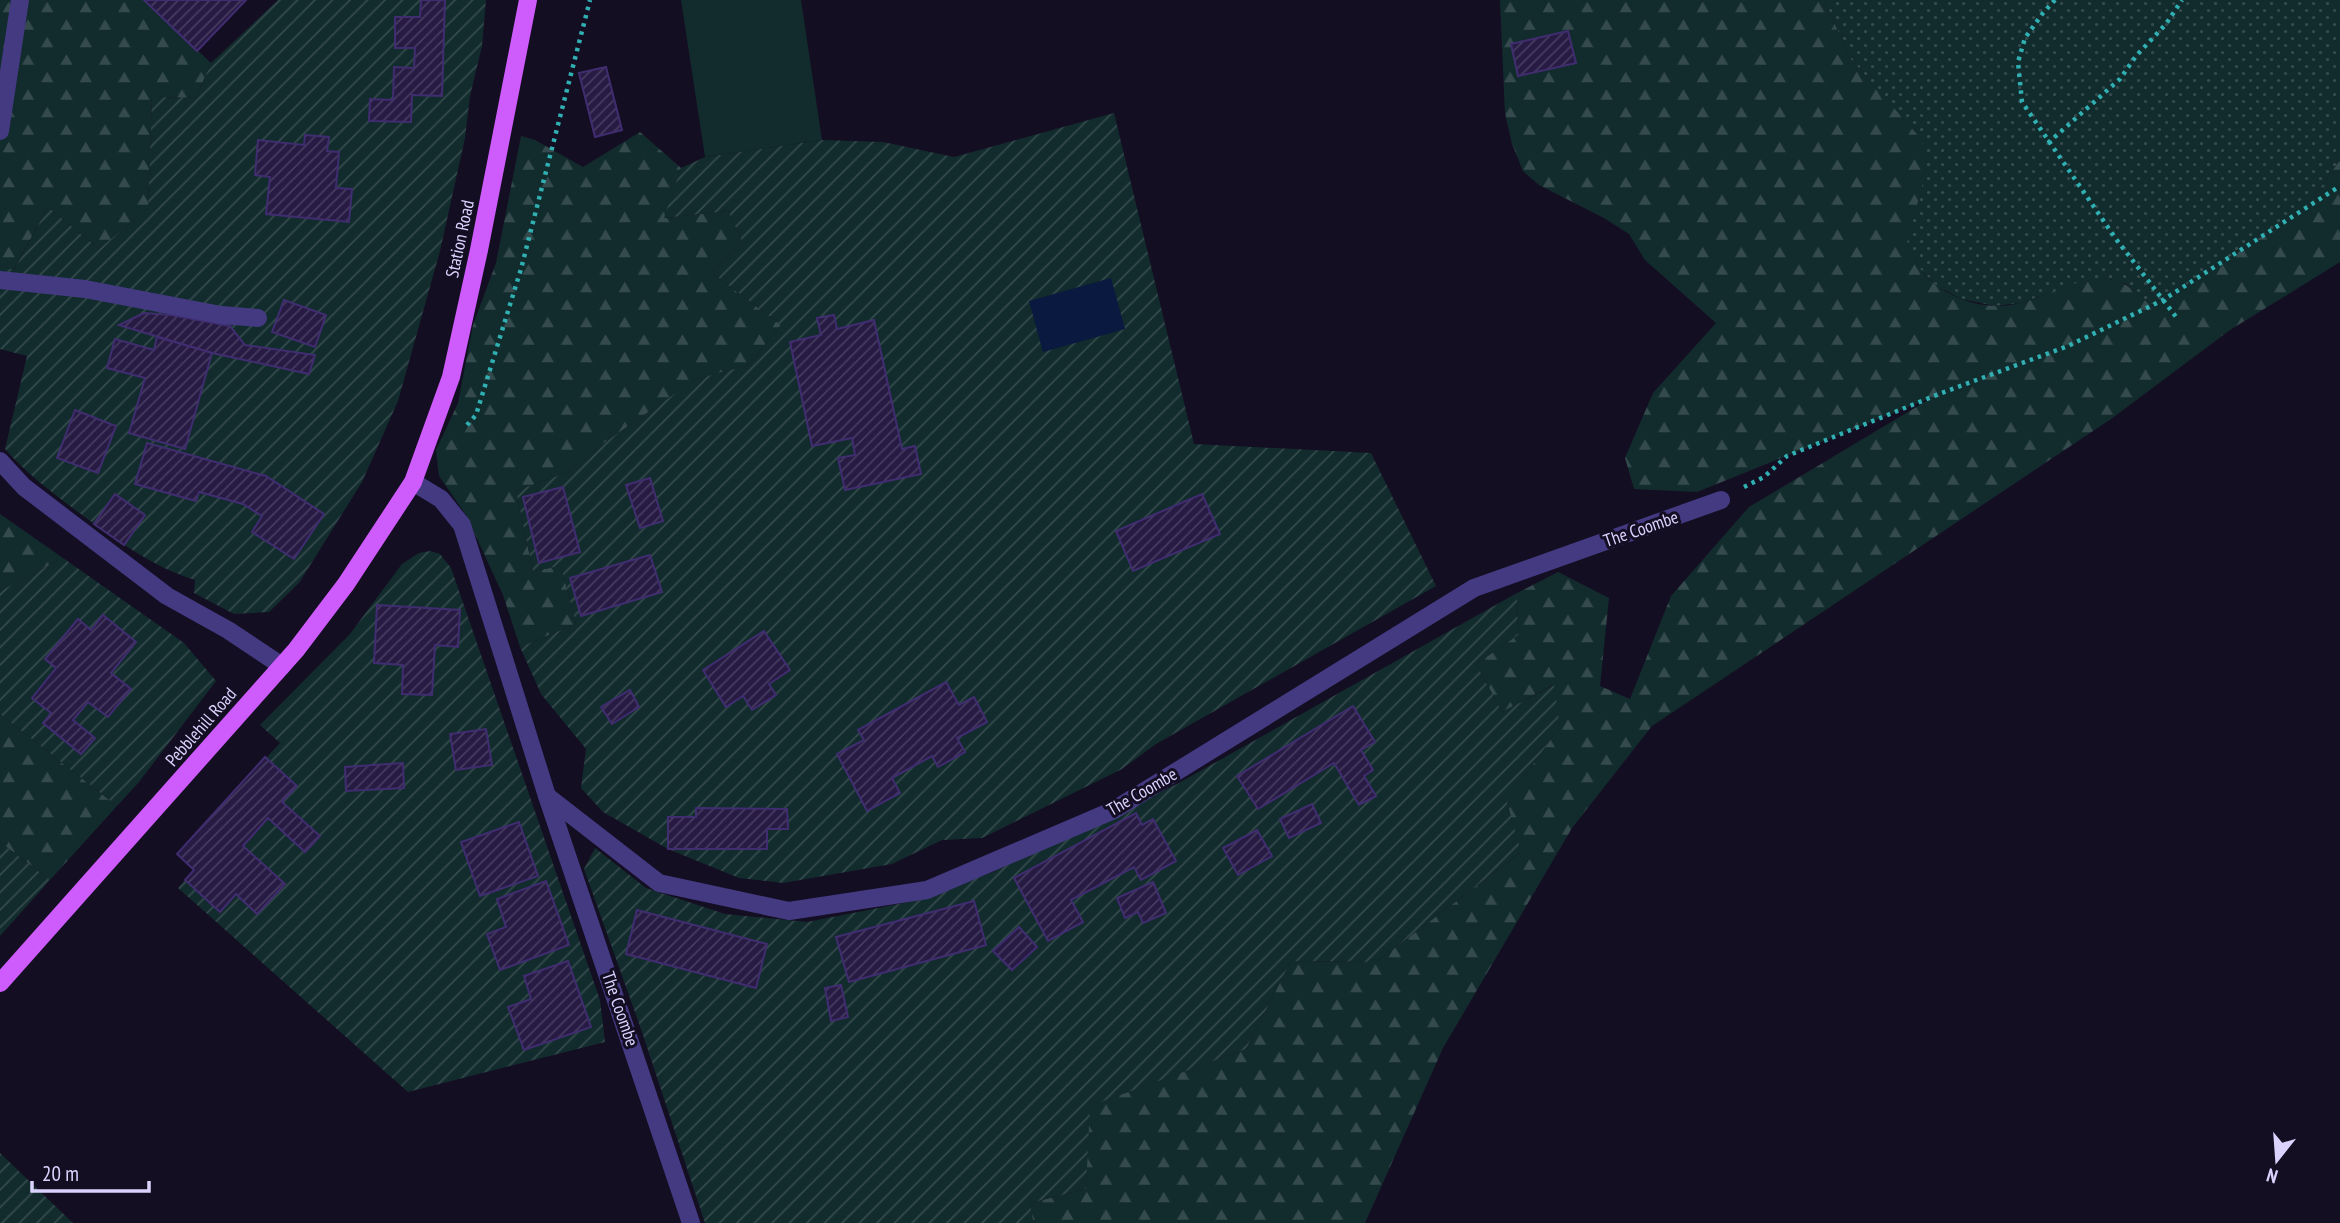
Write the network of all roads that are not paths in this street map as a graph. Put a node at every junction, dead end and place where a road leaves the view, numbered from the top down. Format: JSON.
{"nodes":[{"id":1,"x":20,"y":0,"type":"edge"},
{"id":2,"x":528,"y":0,"type":"edge"},
{"id":3,"x":0,"y":131,"type":"edge"},
{"id":4,"x":0,"y":280,"type":"edge"},
{"id":5,"x":258,"y":318,"type":"dead end"},
{"id":6,"x":0,"y":461,"type":"edge"},
{"id":7,"x":413,"y":482,"type":"junction"},
{"id":8,"x":1721,"y":500,"type":"road end"},
{"id":9,"x":282,"y":666,"type":"junction"},
{"id":10,"x":547,"y":796,"type":"junction"},
{"id":11,"x":0,"y":983,"type":"edge"},
{"id":12,"x":691,"y":1223,"type":"edge"}],
"edges":[{"from":1,"to":3,"type":"street"},
{"from":2,"to":7,"type":"main road","name":"Station Road"},
{"from":4,"to":5,"type":"street"},
{"from":6,"to":9,"type":"street"},
{"from":7,"to":9,"type":"main road","name":"Pebblehill Road"},
{"from":7,"to":10,"type":"street","name":"The Coombe"},
{"from":8,"to":10,"type":"street","name":"The Coombe"},
{"from":9,"to":11,"type":"main road","name":"Pebblehill Road"},
{"from":10,"to":12,"type":"street","name":"The Coombe"}]}
